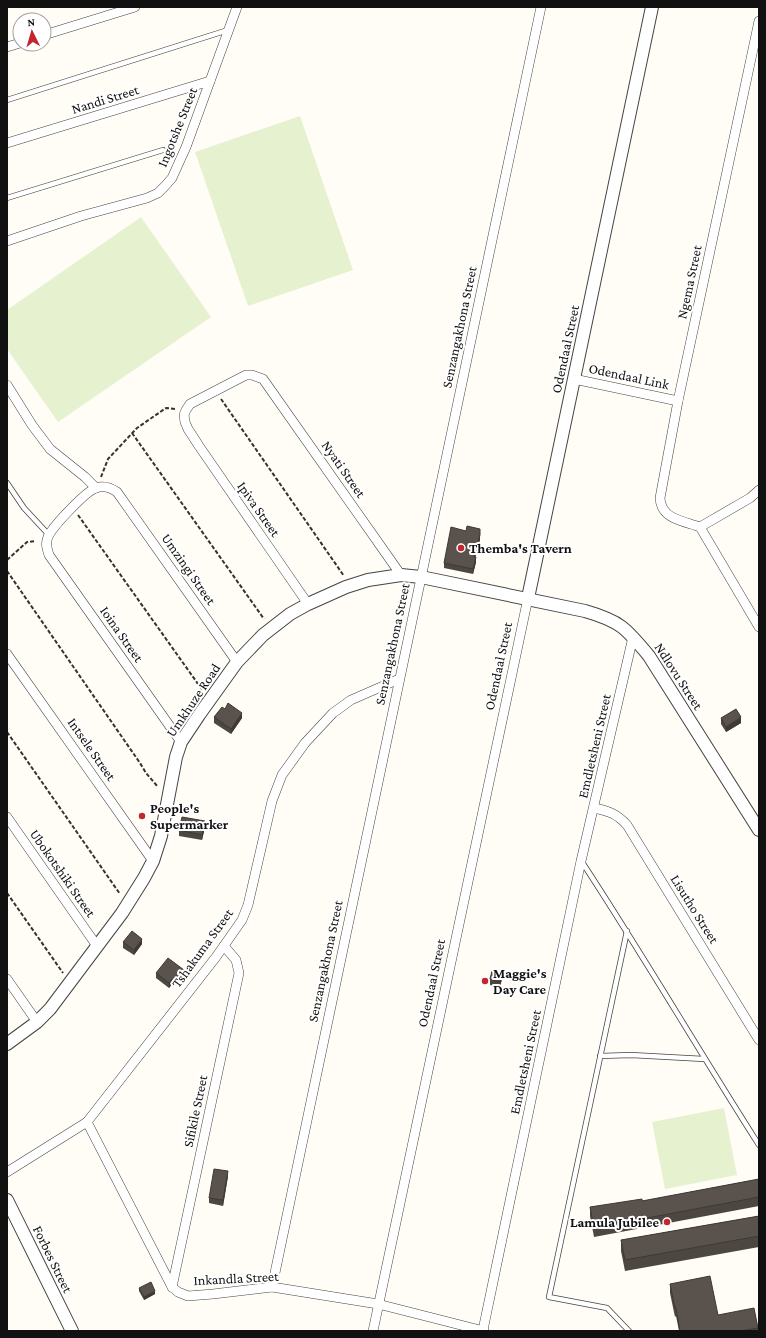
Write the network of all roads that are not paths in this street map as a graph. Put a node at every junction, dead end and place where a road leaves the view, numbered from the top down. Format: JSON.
{"nodes":[{"id":1,"x":135,"y":7,"type":"edge"},
{"id":2,"x":236,"y":7,"type":"edge"},
{"id":3,"x":541,"y":7,"type":"edge"},
{"id":4,"x":652,"y":7,"type":"edge"},
{"id":5,"x":759,"y":21,"type":"edge"},
{"id":6,"x":228,"y":30,"type":"junction"},
{"id":7,"x":52,"y":33,"type":"edge"},
{"id":8,"x":210,"y":81,"type":"junction"},
{"id":9,"x":7,"y":100,"type":"edge"},
{"id":10,"x":7,"y":143,"type":"edge"},
{"id":11,"x":162,"y":150,"type":"dead end"},
{"id":12,"x":7,"y":198,"type":"edge"},
{"id":13,"x":7,"y":241,"type":"edge"},
{"id":14,"x":574,"y":379,"type":"junction"},
{"id":15,"x":7,"y":385,"type":"edge"},
{"id":16,"x":678,"y":401,"type":"junction"},
{"id":17,"x":188,"y":429,"type":"joint"},
{"id":18,"x":7,"y":483,"type":"edge"},
{"id":19,"x":96,"y":488,"type":"junction"},
{"id":20,"x":759,"y":490,"type":"edge"},
{"id":21,"x":700,"y":527,"type":"junction"},
{"id":22,"x":48,"y":537,"type":"junction"},
{"id":23,"x":401,"y":575,"type":"junction"},
{"id":24,"x":421,"y":576,"type":"junction"},
{"id":25,"x":528,"y":598,"type":"junction"},
{"id":26,"x":308,"y":604,"type":"junction"},
{"id":27,"x":759,"y":627,"type":"edge"},
{"id":28,"x":633,"y":637,"type":"junction"},
{"id":29,"x":7,"y":654,"type":"edge"},
{"id":30,"x":237,"y":662,"type":"junction"},
{"id":31,"x":399,"y":679,"type":"junction"},
{"id":32,"x":181,"y":742,"type":"junction"},
{"id":33,"x":594,"y":808,"type":"junction"},
{"id":34,"x":7,"y":817,"type":"edge"},
{"id":35,"x":759,"y":830,"type":"edge"},
{"id":36,"x":153,"y":861,"type":"junction"},
{"id":37,"x":581,"y":861,"type":"junction"},
{"id":38,"x":627,"y":931,"type":"junction"},
{"id":39,"x":96,"y":946,"type":"junction"},
{"id":40,"x":224,"y":946,"type":"junction"},
{"id":41,"x":7,"y":979,"type":"edge"},
{"id":42,"x":37,"y":1022,"type":"junction"},
{"id":43,"x":759,"y":1040,"type":"edge"},
{"id":44,"x":7,"y":1044,"type":"edge"},
{"id":45,"x":600,"y":1056,"type":"junction"},
{"id":46,"x":704,"y":1059,"type":"junction"},
{"id":47,"x":86,"y":1122,"type":"junction"},
{"id":48,"x":759,"y":1145,"type":"edge"},
{"id":49,"x":7,"y":1172,"type":"edge"},
{"id":50,"x":7,"y":1200,"type":"edge"},
{"id":51,"x":172,"y":1287,"type":"junction"},
{"id":52,"x":272,"y":1287,"type":"junction"},
{"id":53,"x":378,"y":1304,"type":"junction"},
{"id":54,"x":72,"y":1331,"type":"edge"},
{"id":55,"x":373,"y":1331,"type":"edge"},
{"id":56,"x":484,"y":1331,"type":"edge"},
{"id":57,"x":629,"y":1331,"type":"edge"}],
"edges":[{"from":1,"to":7,"type":"street"},
{"from":2,"to":6,"type":"street","name":"Ingotshe Street"},
{"from":3,"to":24,"type":"street","name":"Senzangakhona Street"},
{"from":4,"to":14,"type":"street","name":"Odendaal Street"},
{"from":5,"to":16,"type":"street","name":"Ngema Street"},
{"from":6,"to":8,"type":"street","name":"Ingotshe Street"},
{"from":6,"to":9,"type":"lane"},
{"from":8,"to":10,"type":"street","name":"Nandi Street"},
{"from":8,"to":13,"type":"street","name":"Ingotshe Street"},
{"from":11,"to":12,"type":"lane"},
{"from":14,"to":16,"type":"street","name":"Odendaal Link"},
{"from":14,"to":25,"type":"street","name":"Odendaal Street"},
{"from":15,"to":19,"type":"street"},
{"from":16,"to":21,"type":"street","name":"Ngema Street"},
{"from":17,"to":23,"type":"street","name":"Nyati Street"},
{"from":17,"to":26,"type":"street","name":"Ipiva Street"},
{"from":18,"to":22,"type":"lane"},
{"from":19,"to":22,"type":"street"},
{"from":19,"to":30,"type":"street","name":"Umzingi Street"},
{"from":20,"to":21,"type":"street"},
{"from":21,"to":27,"type":"street"},
{"from":22,"to":32,"type":"street","name":"Ioina Street"},
{"from":23,"to":24,"type":"street","name":"Umkhuze Road"},
{"from":23,"to":26,"type":"street","name":"Umkhuze Road"},
{"from":24,"to":25,"type":"street","name":"Umkhuze Road"},
{"from":24,"to":31,"type":"street","name":"Senzangakhona Street"},
{"from":25,"to":28,"type":"street","name":"Ndlovu Street"},
{"from":25,"to":53,"type":"street","name":"Odendaal Street"},
{"from":26,"to":30,"type":"street","name":"Umkhuze Road"},
{"from":28,"to":33,"type":"street","name":"Emdletsheni Street"},
{"from":28,"to":35,"type":"street","name":"Ndlovu Street"},
{"from":29,"to":36,"type":"street","name":"Intsele Street"},
{"from":30,"to":32,"type":"street","name":"Umkhuze Road"},
{"from":31,"to":40,"type":"street","name":"Tshakuma Street"},
{"from":31,"to":52,"type":"street","name":"Senzangakhona Street"},
{"from":32,"to":36,"type":"street","name":"Umkhuze Road"},
{"from":33,"to":37,"type":"street","name":"Emdletsheni Street"},
{"from":33,"to":43,"type":"street","name":"Lisutho Street"},
{"from":34,"to":39,"type":"street","name":"Ubokotshiki Street"},
{"from":36,"to":39,"type":"street","name":"Umkhuze Road"},
{"from":37,"to":38,"type":"lane"},
{"from":37,"to":56,"type":"street","name":"Emdletsheni Street"},
{"from":38,"to":45,"type":"lane"},
{"from":38,"to":46,"type":"lane"},
{"from":39,"to":42,"type":"street","name":"Umkhuze Road"},
{"from":40,"to":47,"type":"street","name":"Tshakuma Street"},
{"from":40,"to":51,"type":"street","name":"Sifikile Street"},
{"from":41,"to":42,"type":"street"},
{"from":42,"to":44,"type":"street","name":"Umkhuze Road"},
{"from":45,"to":46,"type":"lane"},
{"from":45,"to":57,"type":"lane"},
{"from":46,"to":48,"type":"lane"},
{"from":47,"to":49,"type":"street","name":"Tshakuma Street"},
{"from":47,"to":51,"type":"street"},
{"from":50,"to":54,"type":"street","name":"Forbes Street"},
{"from":51,"to":52,"type":"street","name":"Inkandla Street"},
{"from":52,"to":53,"type":"street","name":"Inkandla Street"},
{"from":53,"to":55,"type":"street","name":"Odendaal Street"},
{"from":53,"to":56,"type":"street","name":"Inkandla Street"}]}
